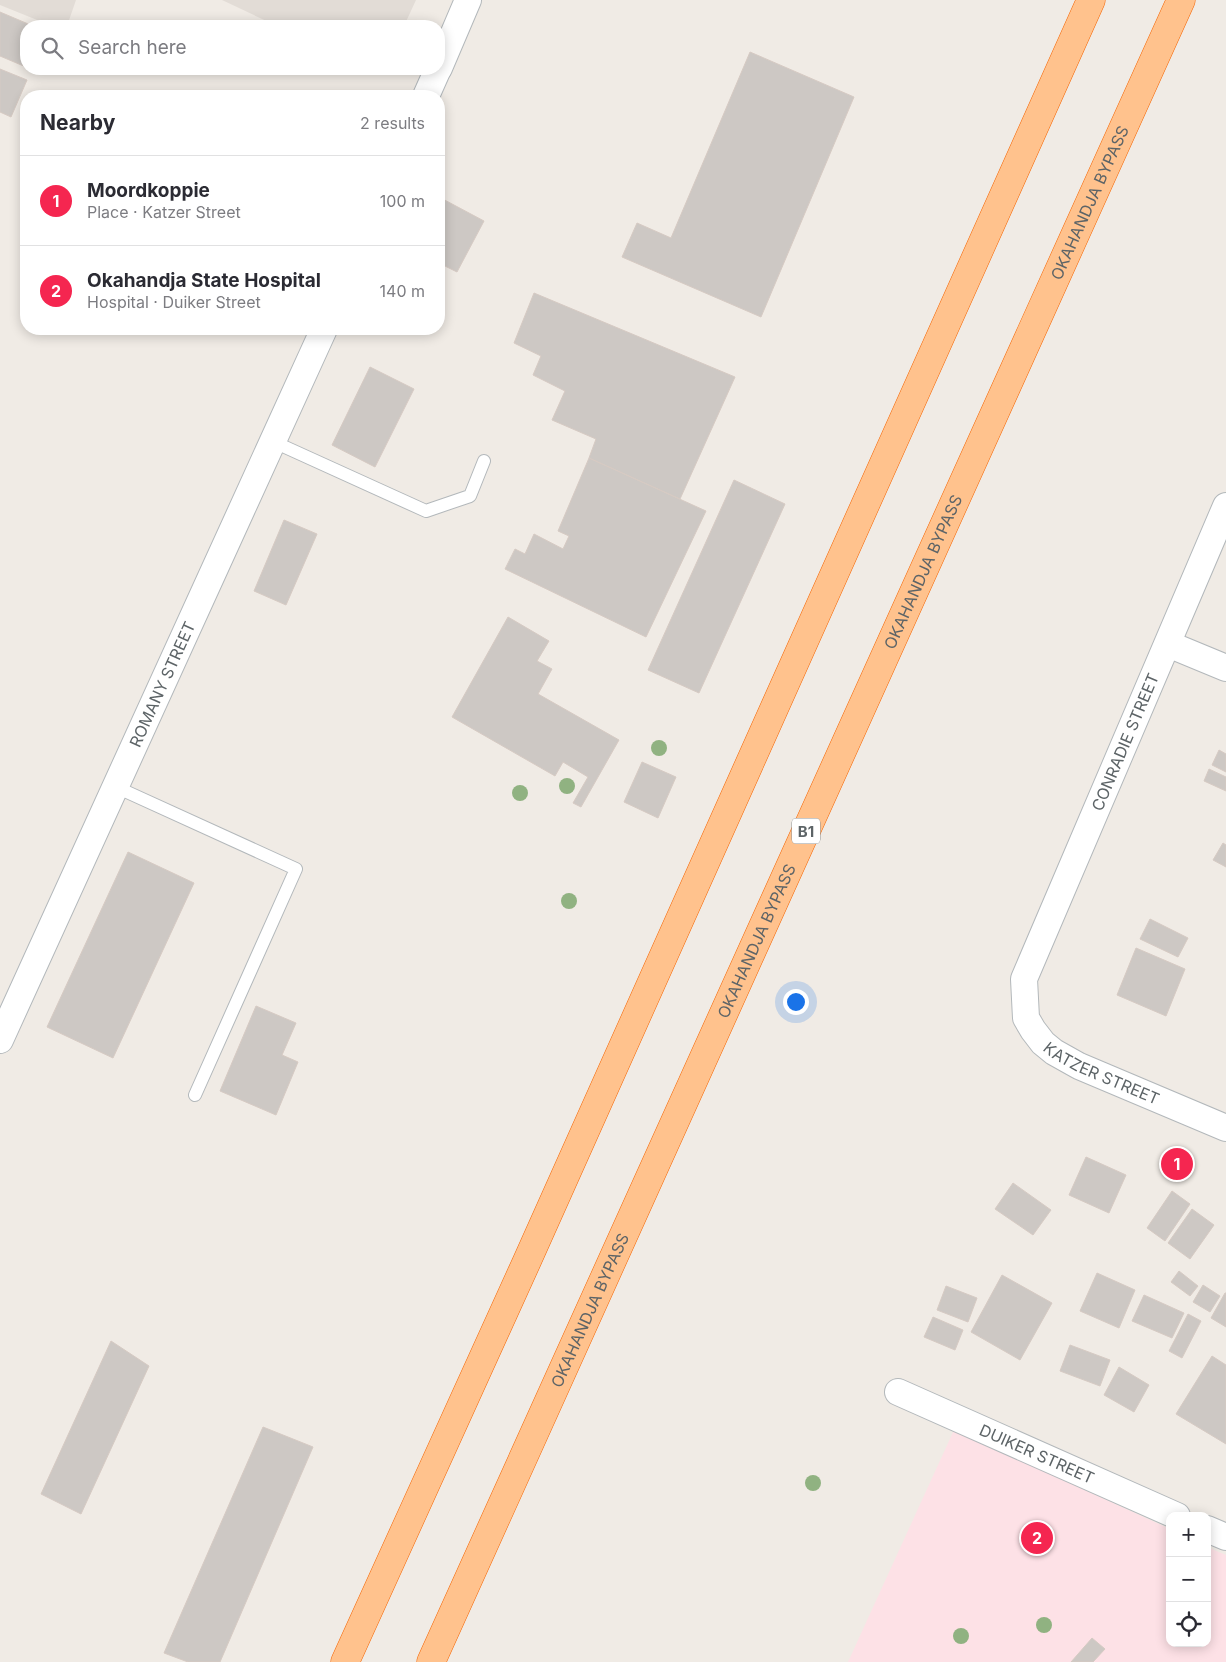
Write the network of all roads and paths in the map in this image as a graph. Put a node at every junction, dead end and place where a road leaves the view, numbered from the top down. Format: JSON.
{"nodes":[{"id":1,"x":468,"y":0,"type":"edge"},
{"id":2,"x":1091,"y":0,"type":"edge"},
{"id":3,"x":1181,"y":0,"type":"edge"},
{"id":4,"x":445,"y":52,"type":"edge"},
{"id":5,"x":435,"y":75,"type":"edge"},
{"id":6,"x":429,"y":90,"type":"edge"},
{"id":7,"x":321,"y":335,"type":"edge"},
{"id":8,"x":274,"y":442,"type":"junction"},
{"id":9,"x":484,"y":461,"type":"dead end"},
{"id":10,"x":1226,"y":506,"type":"edge"},
{"id":11,"x":1168,"y":644,"type":"junction"},
{"id":12,"x":1226,"y":668,"type":"edge"},
{"id":13,"x":116,"y":787,"type":"junction"},
{"id":14,"x":1024,"y":979,"type":"joint"},
{"id":15,"x":0,"y":1040,"type":"edge"},
{"id":16,"x":195,"y":1095,"type":"dead end"},
{"id":17,"x":1226,"y":1128,"type":"edge"},
{"id":18,"x":898,"y":1392,"type":"dead end"},
{"id":19,"x":1168,"y":1512,"type":"edge"},
{"id":20,"x":1211,"y":1531,"type":"edge"},
{"id":21,"x":1226,"y":1537,"type":"edge"},
{"id":22,"x":345,"y":1662,"type":"edge"},
{"id":23,"x":431,"y":1662,"type":"edge"}],
"edges":[{"from":1,"to":4,"type":"street"},
{"from":2,"to":22,"type":"highway"},
{"from":3,"to":23,"type":"highway","name":"OKAHANDJA BYPASS","number":"B1"},
{"from":5,"to":6,"type":"street"},
{"from":7,"to":8,"type":"street","name":"ROMANY STREET"},
{"from":8,"to":9,"type":"lane"},
{"from":8,"to":13,"type":"street","name":"ROMANY STREET"},
{"from":10,"to":11,"type":"street","name":"CONRADIE STREET"},
{"from":11,"to":12,"type":"street"},
{"from":11,"to":14,"type":"street","name":"CONRADIE STREET"},
{"from":13,"to":15,"type":"street","name":"ROMANY STREET"},
{"from":13,"to":16,"type":"lane"},
{"from":14,"to":17,"type":"street","name":"KATZER STREET"},
{"from":18,"to":19,"type":"street","name":"DUIKER STREET"},
{"from":20,"to":21,"type":"street"}]}
